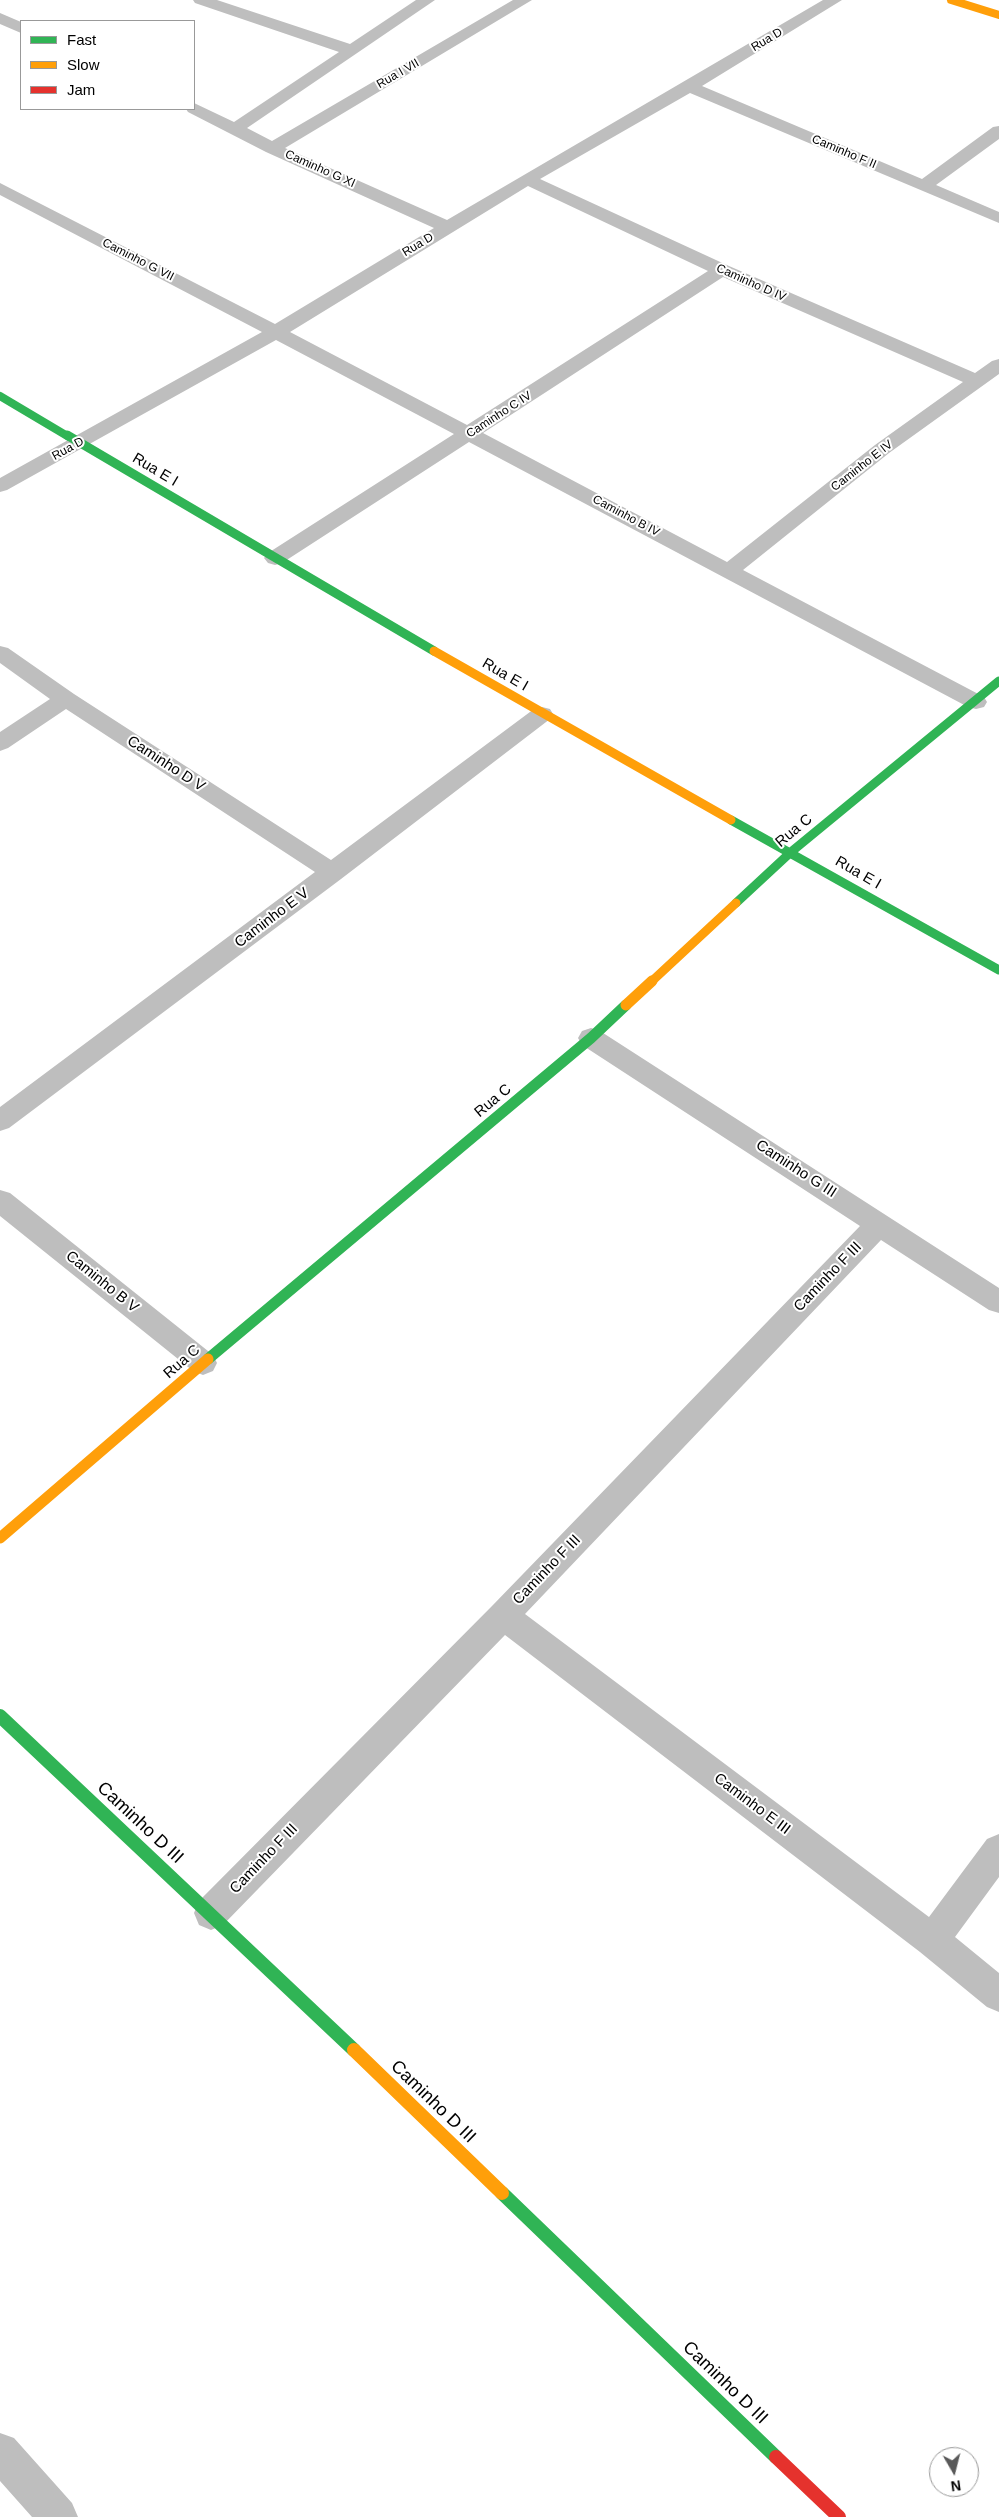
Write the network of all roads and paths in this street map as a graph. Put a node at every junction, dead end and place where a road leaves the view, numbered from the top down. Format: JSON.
{"nodes":[{"id":1,"x":201,"y":0,"type":"edge"},
{"id":2,"x":427,"y":0,"type":"edge"},
{"id":3,"x":524,"y":0,"type":"edge"},
{"id":4,"x":834,"y":0,"type":"edge"},
{"id":5,"x":951,"y":0,"type":"edge"},
{"id":6,"x":999,"y":15,"type":"edge"},
{"id":7,"x":0,"y":18,"type":"edge"},
{"id":8,"x":20,"y":28,"type":"edge"},
{"id":9,"x":350,"y":50,"type":"junction"},
{"id":10,"x":689,"y":87,"type":"junction"},
{"id":11,"x":195,"y":108,"type":"edge"},
{"id":12,"x":236,"y":128,"type":"junction"},
{"id":13,"x":999,"y":131,"type":"edge"},
{"id":14,"x":272,"y":148,"type":"junction"},
{"id":15,"x":527,"y":179,"type":"junction"},
{"id":16,"x":924,"y":186,"type":"junction"},
{"id":17,"x":0,"y":188,"type":"edge"},
{"id":18,"x":999,"y":218,"type":"edge"},
{"id":19,"x":447,"y":227,"type":"junction"},
{"id":20,"x":722,"y":270,"type":"junction"},
{"id":21,"x":276,"y":332,"type":"junction"},
{"id":22,"x":999,"y":365,"type":"edge"},
{"id":23,"x":977,"y":382,"type":"junction"},
{"id":24,"x":0,"y":396,"type":"edge"},
{"id":25,"x":470,"y":434,"type":"junction"},
{"id":26,"x":79,"y":442,"type":"junction"},
{"id":27,"x":0,"y":486,"type":"edge"},
{"id":28,"x":275,"y":558,"type":"junction"},
{"id":29,"x":729,"y":571,"type":"junction"},
{"id":30,"x":0,"y":653,"type":"edge"},
{"id":31,"x":999,"y":681,"type":"edge"},
{"id":32,"x":66,"y":699,"type":"junction"},
{"id":33,"x":976,"y":702,"type":"junction"},
{"id":34,"x":542,"y":714,"type":"junction"},
{"id":35,"x":0,"y":743,"type":"edge"},
{"id":36,"x":791,"y":852,"type":"junction"},
{"id":37,"x":333,"y":873,"type":"junction"},
{"id":38,"x":999,"y":970,"type":"edge"},
{"id":39,"x":592,"y":1038,"type":"junction"},
{"id":40,"x":0,"y":1121,"type":"edge"},
{"id":41,"x":0,"y":1201,"type":"edge"},
{"id":42,"x":880,"y":1223,"type":"junction"},
{"id":43,"x":999,"y":1302,"type":"edge"},
{"id":44,"x":203,"y":1363,"type":"junction"},
{"id":45,"x":0,"y":1538,"type":"edge"},
{"id":46,"x":503,"y":1616,"type":"junction"},
{"id":47,"x":0,"y":1716,"type":"edge"},
{"id":48,"x":999,"y":1850,"type":"edge"},
{"id":49,"x":211,"y":1913,"type":"junction"},
{"id":50,"x":932,"y":1940,"type":"junction"},
{"id":51,"x":999,"y":1995,"type":"edge"},
{"id":52,"x":0,"y":2452,"type":"edge"},
{"id":53,"x":58,"y":2517,"type":"edge"},
{"id":54,"x":839,"y":2517,"type":"edge"}],
"edges":[{"from":1,"to":9,"type":"street"},
{"from":2,"to":9,"type":"street"},
{"from":3,"to":14,"type":"street","name":"Rua I VII"},
{"from":4,"to":10,"type":"street","name":"Rua D"},
{"from":5,"to":6,"type":"main road"},
{"from":7,"to":8,"type":"street"},
{"from":9,"to":12,"type":"street"},
{"from":10,"to":15,"type":"street","name":"Rua D"},
{"from":10,"to":16,"type":"street","name":"Caminho F II"},
{"from":11,"to":12,"type":"street","name":"Caminho G XI"},
{"from":12,"to":14,"type":"street","name":"Caminho G XI"},
{"from":13,"to":16,"type":"street"},
{"from":14,"to":19,"type":"street","name":"Caminho G XI"},
{"from":15,"to":19,"type":"street","name":"Rua D"},
{"from":15,"to":20,"type":"street","name":"Caminho D IV"},
{"from":16,"to":18,"type":"street","name":"Caminho F II"},
{"from":17,"to":21,"type":"street","name":"Caminho G VII"},
{"from":19,"to":21,"type":"street","name":"Rua D"},
{"from":20,"to":23,"type":"street","name":"Caminho D IV"},
{"from":20,"to":25,"type":"street","name":"Caminho C IV"},
{"from":21,"to":25,"type":"street","name":"Caminho B IV"},
{"from":21,"to":26,"type":"street","name":"Rua D"},
{"from":22,"to":23,"type":"street","name":"Caminho E IV"},
{"from":23,"to":29,"type":"street","name":"Caminho E IV"},
{"from":24,"to":26,"type":"main road","name":"Rua E I"},
{"from":25,"to":28,"type":"street","name":"Caminho C IV"},
{"from":25,"to":29,"type":"street","name":"Caminho B IV"},
{"from":26,"to":27,"type":"street","name":"Rua D"},
{"from":26,"to":28,"type":"main road","name":"Rua E I"},
{"from":28,"to":34,"type":"main road","name":"Rua E I"},
{"from":29,"to":33,"type":"street","name":"Caminho B IV"},
{"from":30,"to":32,"type":"street","name":"Caminho D V"},
{"from":31,"to":33,"type":"main road","name":"Rua C"},
{"from":32,"to":35,"type":"street"},
{"from":32,"to":37,"type":"street","name":"Caminho D V"},
{"from":33,"to":36,"type":"main road","name":"Rua C"},
{"from":34,"to":36,"type":"main road","name":"Rua E I"},
{"from":34,"to":37,"type":"street","name":"Caminho E V"},
{"from":36,"to":38,"type":"main road","name":"Rua E I"},
{"from":36,"to":39,"type":"main road","name":"Rua C"},
{"from":37,"to":40,"type":"street","name":"Caminho E V"},
{"from":39,"to":42,"type":"street","name":"Caminho G III"},
{"from":39,"to":44,"type":"main road","name":"Rua C"},
{"from":41,"to":44,"type":"street","name":"Caminho B V"},
{"from":42,"to":43,"type":"street","name":"Caminho G III"},
{"from":42,"to":46,"type":"street","name":"Caminho F III"},
{"from":44,"to":45,"type":"main road","name":"Rua C"},
{"from":46,"to":49,"type":"street","name":"Caminho F III"},
{"from":46,"to":50,"type":"street","name":"Caminho E III"},
{"from":47,"to":49,"type":"main road","name":"Caminho D III"},
{"from":48,"to":50,"type":"street"},
{"from":49,"to":54,"type":"main road","name":"Caminho D III"},
{"from":50,"to":51,"type":"street","name":"Caminho E III"},
{"from":52,"to":53,"type":"street"}]}
